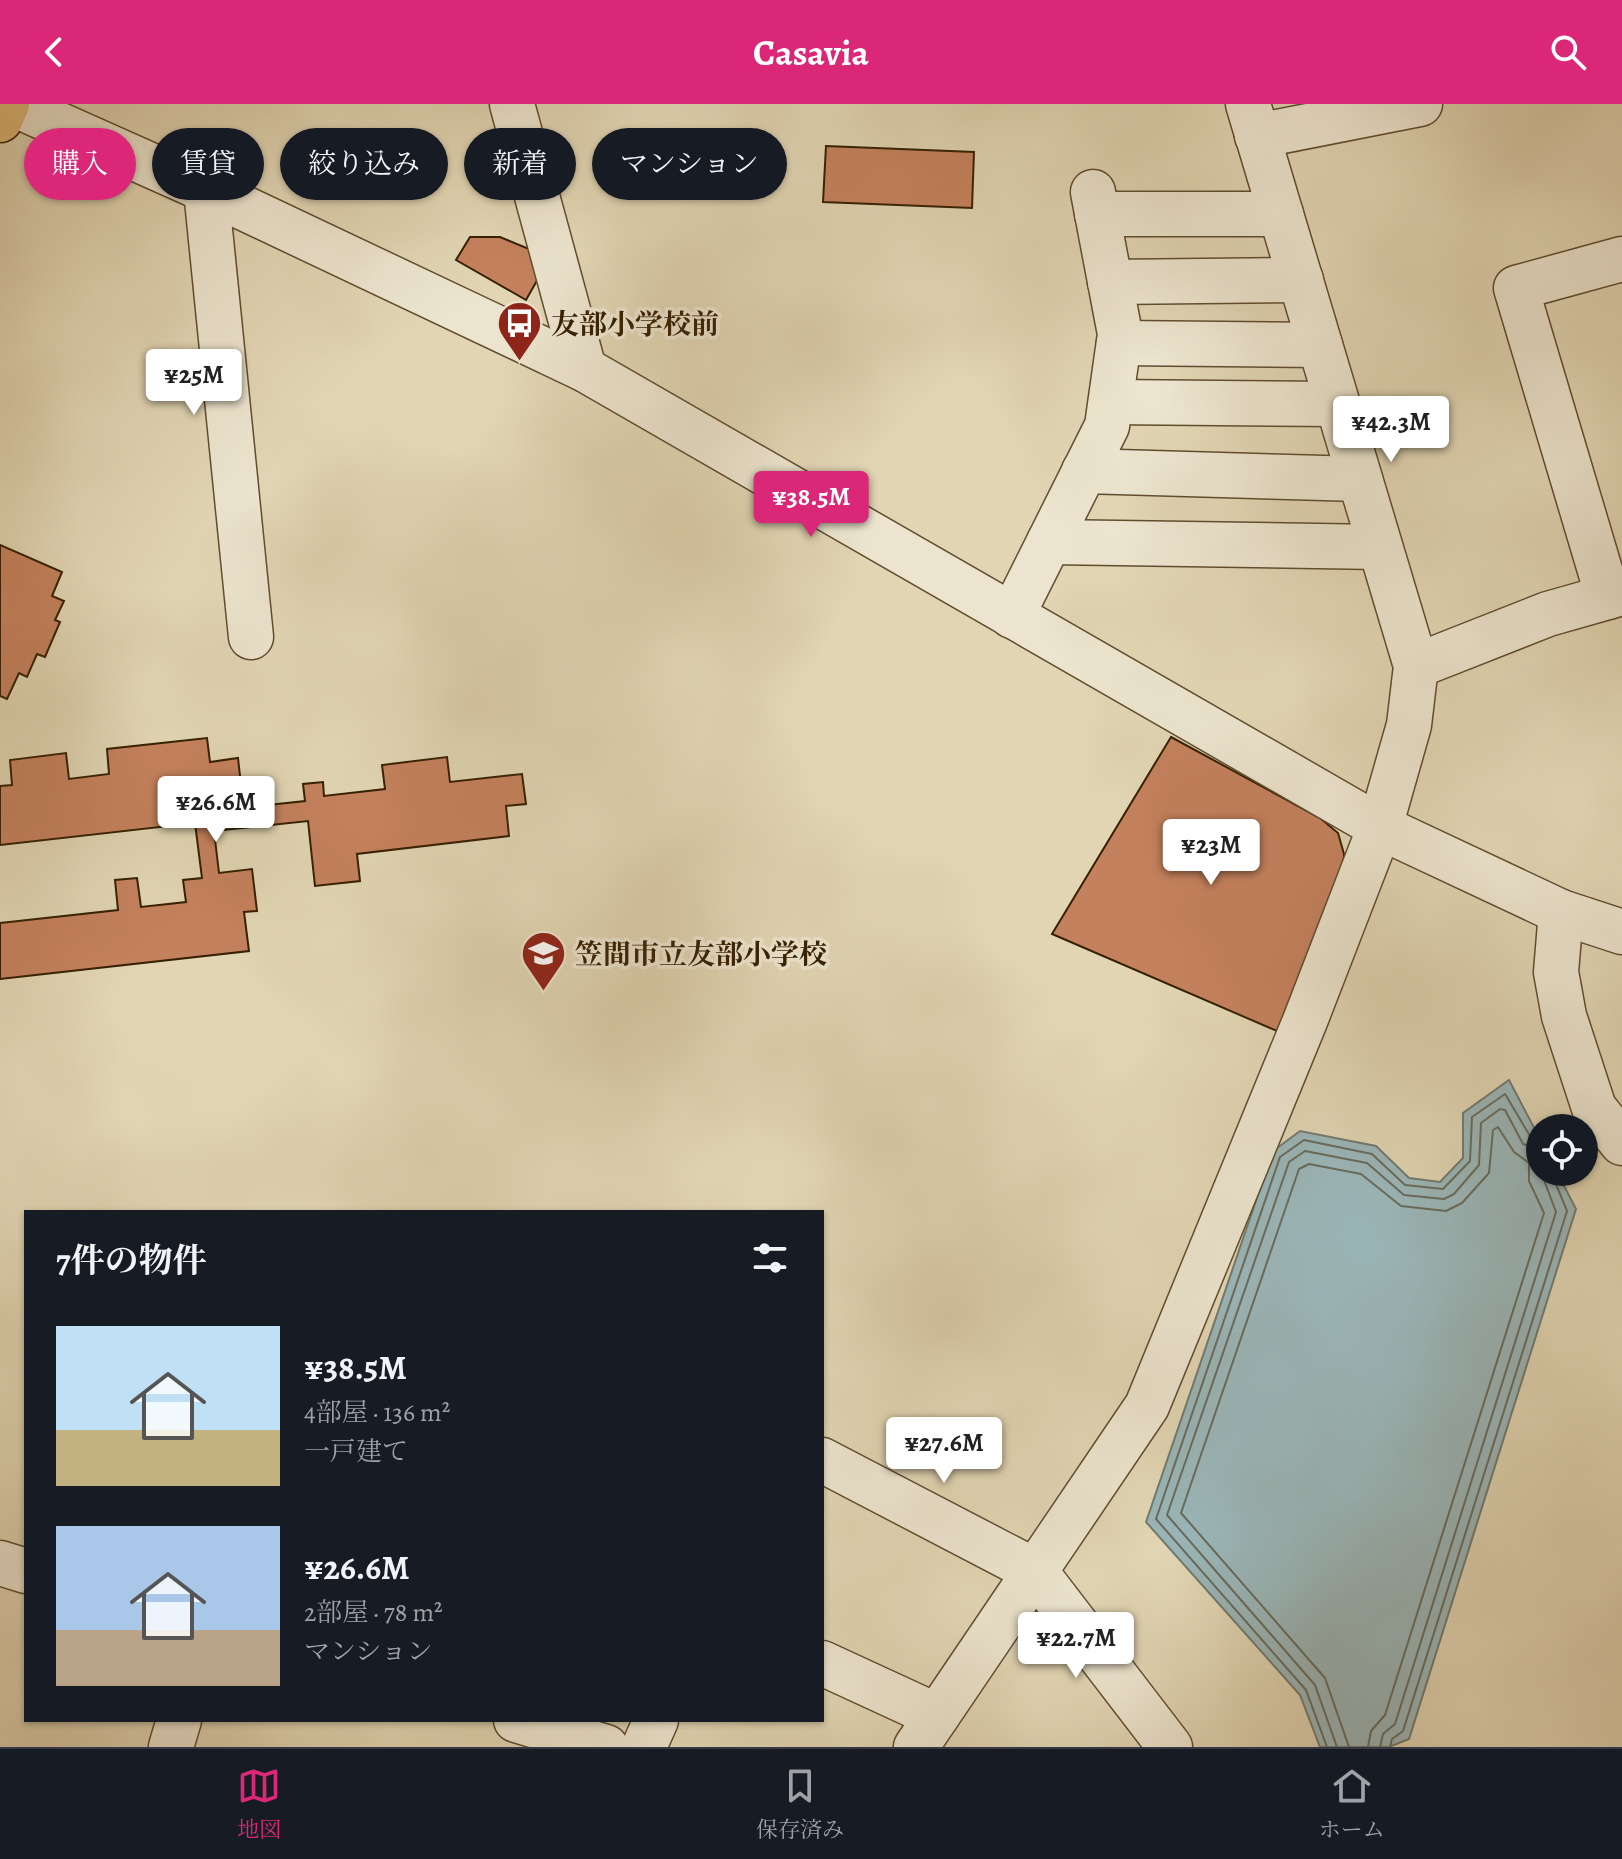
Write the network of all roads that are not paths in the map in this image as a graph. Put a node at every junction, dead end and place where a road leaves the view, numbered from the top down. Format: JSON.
{"nodes":[{"id":1,"x":10,"y":104,"type":"edge"},
{"id":2,"x":512,"y":104,"type":"edge"},
{"id":3,"x":1420,"y":104,"type":"edge"},
{"id":4,"x":0,"y":120,"type":"edge"},
{"id":5,"x":1253,"y":120,"type":"edge"},
{"id":6,"x":152,"y":166,"type":"edge"},
{"id":7,"x":207,"y":200,"type":"edge"},
{"id":8,"x":227,"y":200,"type":"edge"},
{"id":9,"x":1281,"y":214,"type":"junction"},
{"id":10,"x":1622,"y":259,"type":"edge"},
{"id":11,"x":1301,"y":280,"type":"junction"},
{"id":12,"x":1110,"y":282,"type":"junction"},
{"id":13,"x":1119,"y":343,"type":"junction"},
{"id":14,"x":1320,"y":345,"type":"junction"},
{"id":15,"x":584,"y":369,"type":"junction"},
{"id":16,"x":1111,"y":402,"type":"junction"},
{"id":17,"x":1337,"y":404,"type":"junction"},
{"id":18,"x":1084,"y":471,"type":"junction"},
{"id":19,"x":1360,"y":479,"type":"junction"},
{"id":20,"x":1049,"y":542,"type":"junction"},
{"id":21,"x":1380,"y":547,"type":"junction"},
{"id":22,"x":1615,"y":595,"type":"edge"},
{"id":23,"x":1012,"y":616,"type":"junction"},
{"id":24,"x":251,"y":637,"type":"dead end"},
{"id":25,"x":1416,"y":666,"type":"junction"},
{"id":26,"x":1380,"y":827,"type":"junction"},
{"id":27,"x":1561,"y":912,"type":"junction"},
{"id":28,"x":1622,"y":932,"type":"edge"},
{"id":29,"x":1622,"y":1143,"type":"edge"},
{"id":30,"x":824,"y":1461,"type":"edge"},
{"id":31,"x":0,"y":1563,"type":"edge"},
{"id":32,"x":24,"y":1570,"type":"edge"},
{"id":33,"x":1035,"y":1571,"type":"junction"},
{"id":34,"x":824,"y":1664,"type":"edge"},
{"id":35,"x":178,"y":1722,"type":"edge"},
{"id":36,"x":655,"y":1722,"type":"edge"},
{"id":37,"x":524,"y":1731,"type":"edge"},
{"id":38,"x":926,"y":1731,"type":"edge"},
{"id":39,"x":171,"y":1747,"type":"edge"},
{"id":40,"x":606,"y":1747,"type":"edge"},
{"id":41,"x":644,"y":1747,"type":"edge"},
{"id":42,"x":1170,"y":1747,"type":"edge"}],
"edges":[{"from":1,"to":4,"type":"main road"},
{"from":1,"to":6,"type":"street"},
{"from":2,"to":15,"type":"street"},
{"from":3,"to":5,"type":"street"},
{"from":5,"to":9,"type":"street"},
{"from":7,"to":24,"type":"street"},
{"from":8,"to":15,"type":"street"},
{"from":9,"to":11,"type":"street"},
{"from":9,"to":12,"type":"street"},
{"from":10,"to":22,"type":"street"},
{"from":11,"to":12,"type":"street"},
{"from":11,"to":14,"type":"street"},
{"from":12,"to":13,"type":"street"},
{"from":13,"to":14,"type":"street"},
{"from":13,"to":16,"type":"street"},
{"from":14,"to":17,"type":"street"},
{"from":15,"to":23,"type":"street"},
{"from":16,"to":17,"type":"street"},
{"from":16,"to":18,"type":"street"},
{"from":17,"to":19,"type":"street"},
{"from":18,"to":19,"type":"street"},
{"from":18,"to":20,"type":"street"},
{"from":19,"to":21,"type":"street"},
{"from":20,"to":21,"type":"street"},
{"from":20,"to":23,"type":"street"},
{"from":21,"to":25,"type":"street"},
{"from":22,"to":25,"type":"street"},
{"from":23,"to":26,"type":"street"},
{"from":25,"to":26,"type":"street"},
{"from":26,"to":27,"type":"street"},
{"from":26,"to":33,"type":"street"},
{"from":27,"to":28,"type":"street"},
{"from":27,"to":29,"type":"street"},
{"from":30,"to":33,"type":"street"},
{"from":31,"to":32,"type":"street"},
{"from":33,"to":38,"type":"street"},
{"from":33,"to":42,"type":"street"},
{"from":34,"to":38,"type":"street"},
{"from":35,"to":39,"type":"street"},
{"from":36,"to":41,"type":"street"},
{"from":37,"to":40,"type":"street"}]}
